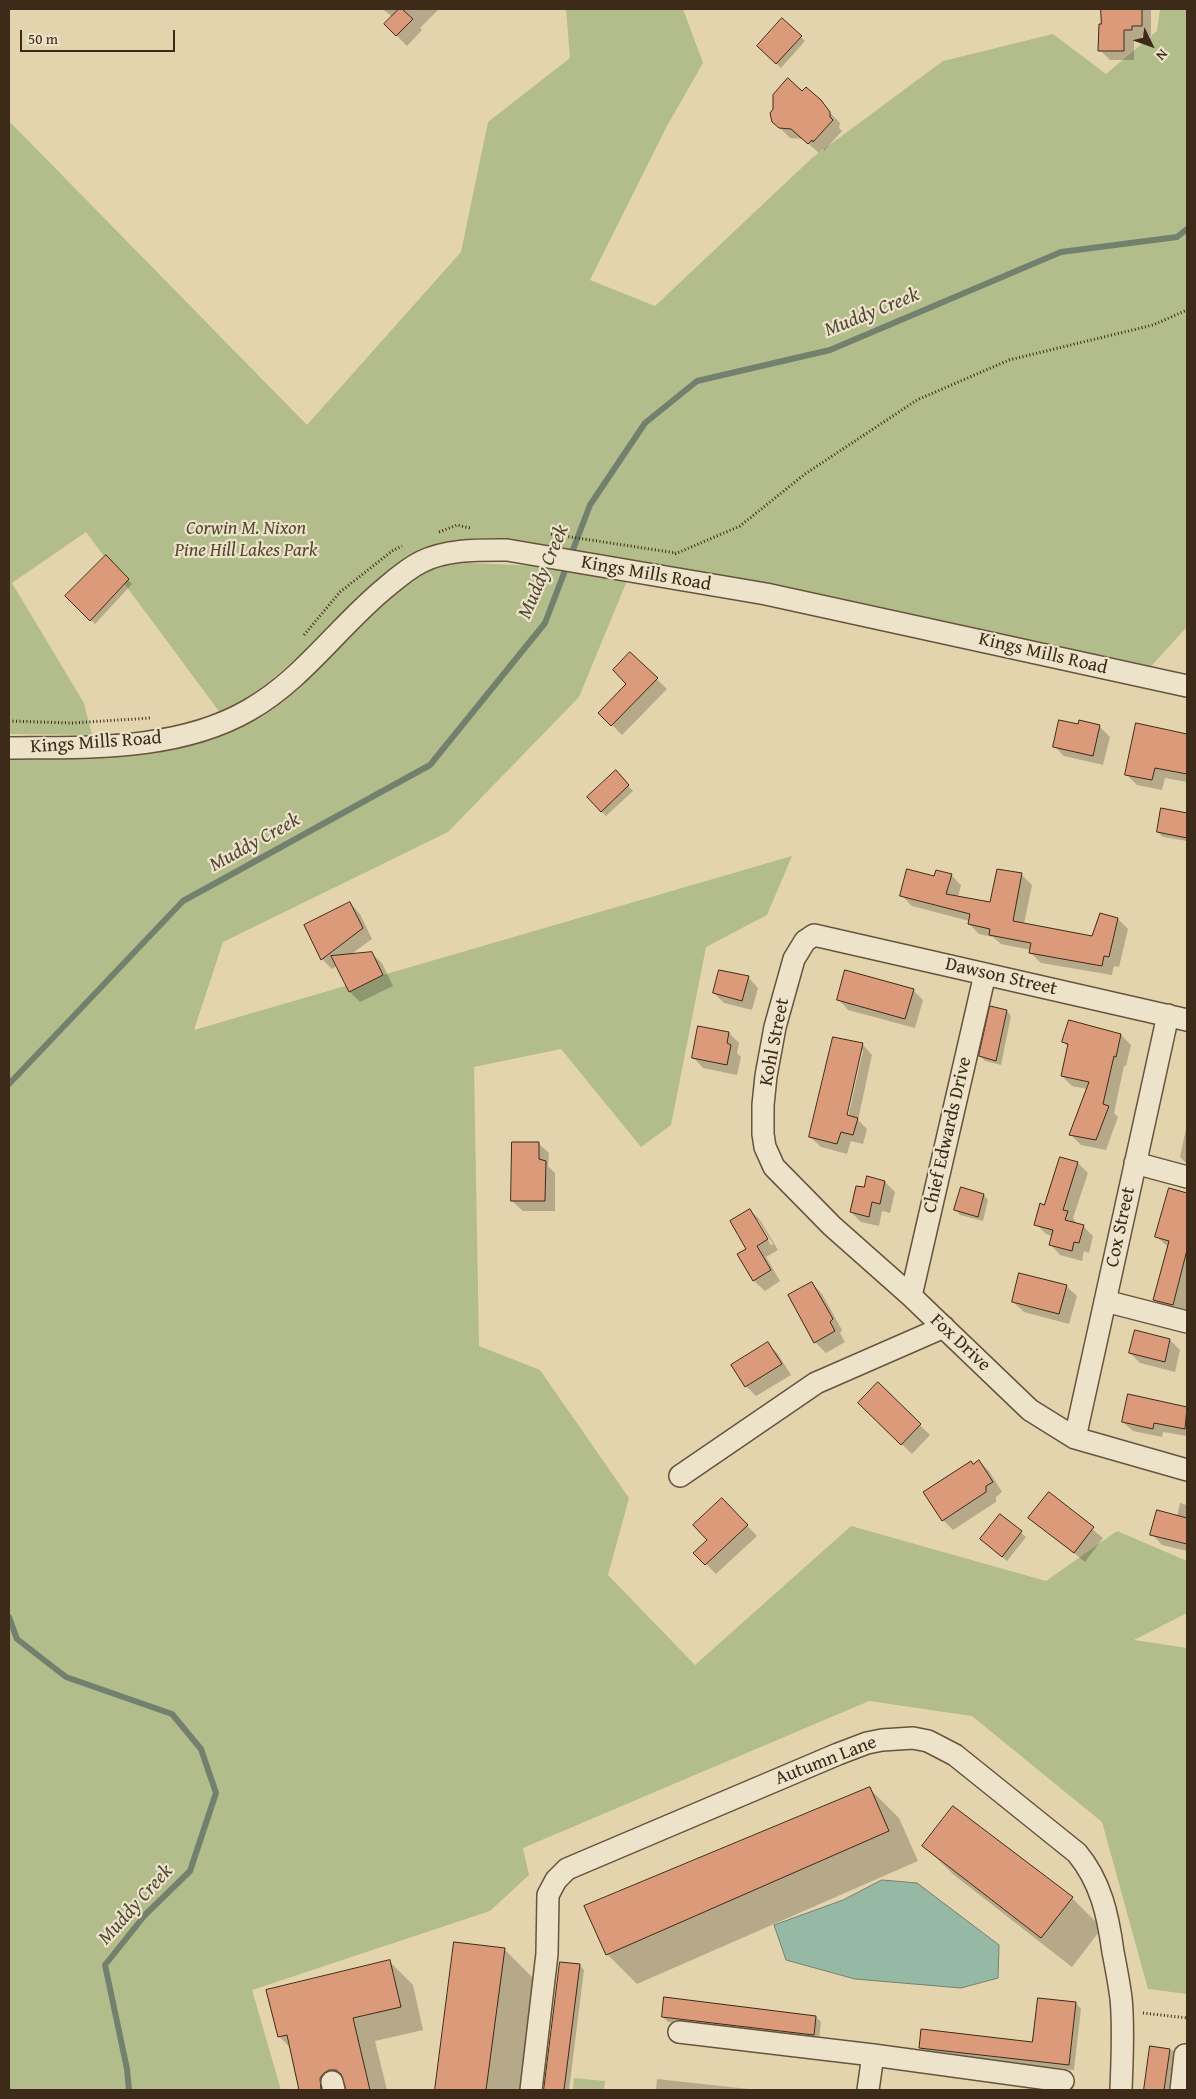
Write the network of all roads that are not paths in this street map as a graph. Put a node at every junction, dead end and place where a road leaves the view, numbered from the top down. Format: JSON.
{"nodes":[{"id":1,"x":1187,"y":686,"type":"edge"},
{"id":2,"x":9,"y":748,"type":"edge"},
{"id":3,"x":814,"y":934,"type":"joint"},
{"id":4,"x":985,"y":974,"type":"junction"},
{"id":5,"x":1177,"y":1018,"type":"edge"},
{"id":6,"x":770,"y":1158,"type":"joint"},
{"id":7,"x":1135,"y":1163,"type":"junction"},
{"id":8,"x":1187,"y":1176,"type":"edge"},
{"id":9,"x":911,"y":1296,"type":"junction"},
{"id":10,"x":1105,"y":1301,"type":"junction"},
{"id":11,"x":1187,"y":1322,"type":"edge"},
{"id":12,"x":944,"y":1327,"type":"junction"},
{"id":13,"x":1075,"y":1438,"type":"junction"},
{"id":14,"x":1187,"y":1470,"type":"edge"},
{"id":15,"x":680,"y":1476,"type":"dead end"},
{"id":16,"x":679,"y":2032,"type":"dead end"},
{"id":17,"x":872,"y":2055,"type":"junction"},
{"id":18,"x":1185,"y":2055,"type":"dead end"},
{"id":19,"x":1063,"y":2081,"type":"dead end"},
{"id":20,"x":531,"y":2090,"type":"edge"},
{"id":21,"x":868,"y":2090,"type":"edge"},
{"id":22,"x":1121,"y":2090,"type":"edge"},
{"id":23,"x":1181,"y":2090,"type":"edge"}],
"edges":[{"from":1,"to":2,"type":"street","name":"Kings Mills Road"},
{"from":3,"to":4,"type":"street","name":"Dawson Street"},
{"from":3,"to":6,"type":"street","name":"Kohl Street"},
{"from":4,"to":5,"type":"street","name":"Dawson Street"},
{"from":4,"to":9,"type":"street","name":"Chief Edwards Drive"},
{"from":5,"to":7,"type":"street","name":"Cox Street"},
{"from":6,"to":9,"type":"street","name":"Fox Drive"},
{"from":7,"to":8,"type":"street"},
{"from":7,"to":10,"type":"street","name":"Cox Street"},
{"from":9,"to":12,"type":"street","name":"Fox Drive"},
{"from":10,"to":11,"type":"street"},
{"from":10,"to":13,"type":"street","name":"Cox Street"},
{"from":12,"to":13,"type":"street","name":"Fox Drive"},
{"from":12,"to":15,"type":"street"},
{"from":13,"to":14,"type":"street","name":"Fox Drive"},
{"from":16,"to":17,"type":"street"},
{"from":17,"to":19,"type":"street"},
{"from":17,"to":21,"type":"street"},
{"from":18,"to":23,"type":"street"},
{"from":20,"to":22,"type":"street","name":"Autumn Lane"}]}
